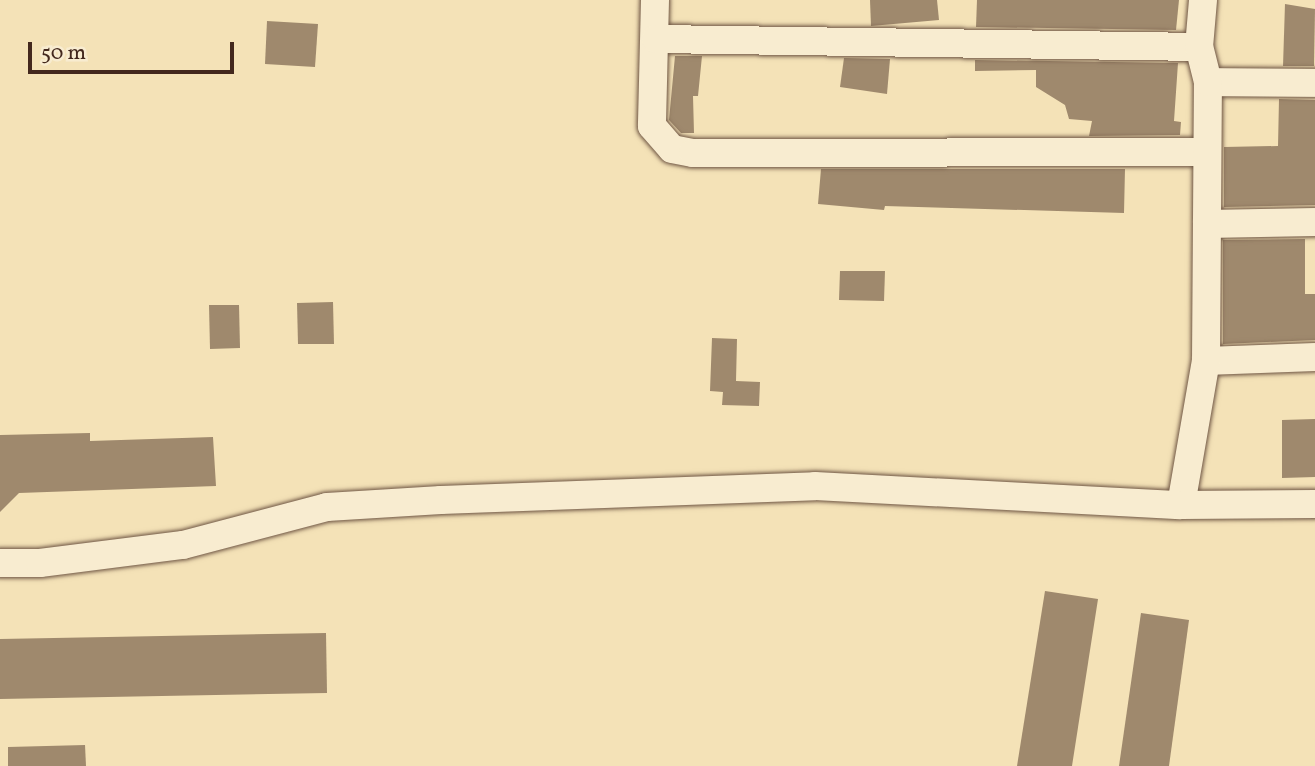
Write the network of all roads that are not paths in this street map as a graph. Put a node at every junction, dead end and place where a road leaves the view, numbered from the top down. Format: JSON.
{"nodes":[{"id":1,"x":654,"y":0,"type":"edge"},
{"id":2,"x":1203,"y":0,"type":"edge"},
{"id":3,"x":656,"y":39,"type":"junction"},
{"id":4,"x":1199,"y":47,"type":"junction"},
{"id":5,"x":1208,"y":82,"type":"junction"},
{"id":6,"x":1315,"y":83,"type":"edge"},
{"id":7,"x":1206,"y":152,"type":"junction"},
{"id":8,"x":1315,"y":222,"type":"edge"},
{"id":9,"x":1207,"y":224,"type":"junction"},
{"id":10,"x":1315,"y":357,"type":"edge"},
{"id":11,"x":1206,"y":361,"type":"junction"},
{"id":12,"x":1315,"y":504,"type":"edge"},
{"id":13,"x":1181,"y":505,"type":"junction"},
{"id":14,"x":0,"y":562,"type":"edge"}],
"edges":[{"from":1,"to":3,"type":"street"},
{"from":2,"to":4,"type":"street"},
{"from":3,"to":4,"type":"street"},
{"from":3,"to":7,"type":"street"},
{"from":4,"to":5,"type":"street"},
{"from":5,"to":6,"type":"street"},
{"from":5,"to":7,"type":"street"},
{"from":7,"to":9,"type":"street"},
{"from":8,"to":9,"type":"street"},
{"from":9,"to":11,"type":"street"},
{"from":10,"to":11,"type":"street"},
{"from":11,"to":13,"type":"street"},
{"from":12,"to":13,"type":"street"},
{"from":13,"to":14,"type":"street"}]}
